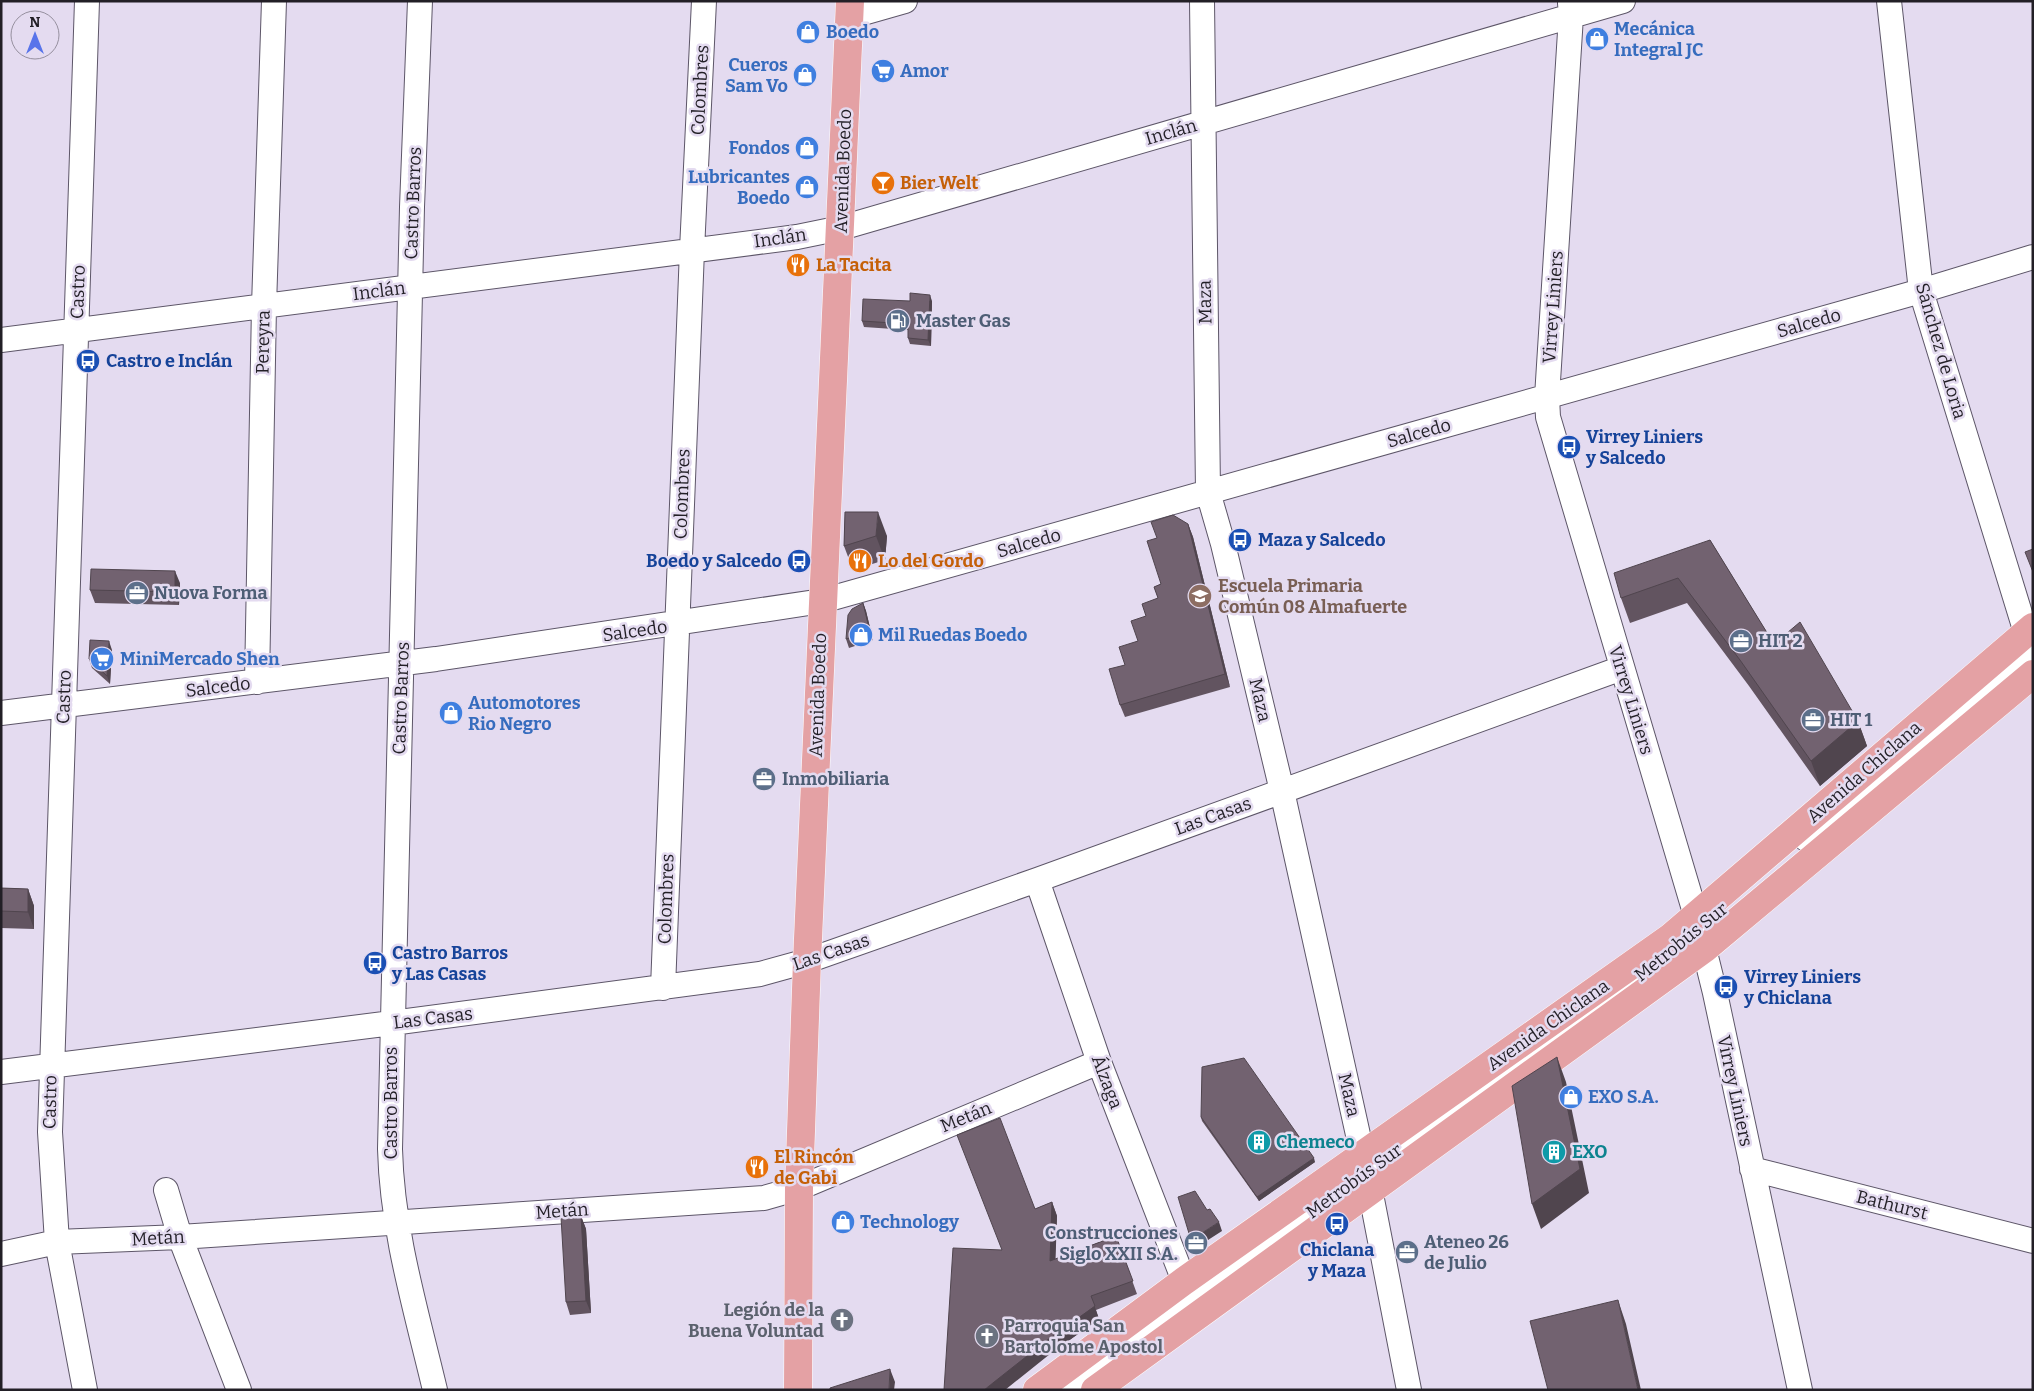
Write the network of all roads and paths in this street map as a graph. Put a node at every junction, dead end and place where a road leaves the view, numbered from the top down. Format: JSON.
{"nodes":[{"id":1,"x":87,"y":1,"type":"edge"},
{"id":2,"x":274,"y":1,"type":"edge"},
{"id":3,"x":420,"y":1,"type":"edge"},
{"id":4,"x":704,"y":1,"type":"edge"},
{"id":5,"x":905,"y":1,"type":"edge"},
{"id":6,"x":1202,"y":1,"type":"edge"},
{"id":7,"x":1623,"y":1,"type":"edge"},
{"id":8,"x":1889,"y":1,"type":"edge"},
{"id":9,"x":849,"y":9,"type":"edge"},
{"id":10,"x":1571,"y":9,"type":"edge"},
{"id":11,"x":1202,"y":123,"type":"junction"},
{"id":12,"x":841,"y":228,"type":"junction"},
{"id":13,"x":692,"y":250,"type":"junction"},
{"id":14,"x":2033,"y":257,"type":"edge"},
{"id":15,"x":411,"y":288,"type":"junction"},
{"id":16,"x":1921,"y":291,"type":"junction"},
{"id":17,"x":264,"y":306,"type":"junction"},
{"id":18,"x":76,"y":331,"type":"junction"},
{"id":19,"x":1,"y":340,"type":"edge"},
{"id":20,"x":1547,"y":397,"type":"junction"},
{"id":21,"x":1208,"y":492,"type":"junction"},
{"id":22,"x":822,"y":601,"type":"junction"},
{"id":23,"x":677,"y":625,"type":"junction"},
{"id":24,"x":2031,"y":648,"type":"edge"},
{"id":25,"x":402,"y":663,"type":"junction"},
{"id":26,"x":1622,"y":668,"type":"junction"},
{"id":27,"x":257,"y":682,"type":"junction"},
{"id":28,"x":64,"y":705,"type":"junction"},
{"id":29,"x":1,"y":713,"type":"edge"},
{"id":30,"x":1282,"y":791,"type":"junction"},
{"id":31,"x":1037,"y":880,"type":"junction"},
{"id":32,"x":1700,"y":931,"type":"junction"},
{"id":33,"x":807,"y":961,"type":"junction"},
{"id":34,"x":663,"y":988,"type":"junction"},
{"id":35,"x":392,"y":1023,"type":"junction"},
{"id":36,"x":1099,"y":1062,"type":"junction"},
{"id":37,"x":51,"y":1065,"type":"junction"},
{"id":38,"x":1,"y":1072,"type":"edge"},
{"id":39,"x":1752,"y":1170,"type":"junction"},
{"id":40,"x":1367,"y":1172,"type":"junction"},
{"id":41,"x":798,"y":1188,"type":"junction"},
{"id":42,"x":166,"y":1190,"type":"dead end"},
{"id":43,"x":396,"y":1222,"type":"junction"},
{"id":44,"x":180,"y":1237,"type":"junction"},
{"id":45,"x":2033,"y":1241,"type":"edge"},
{"id":46,"x":57,"y":1242,"type":"junction"},
{"id":47,"x":1,"y":1254,"type":"edge"},
{"id":48,"x":1184,"y":1281,"type":"junction"},
{"id":49,"x":84,"y":1390,"type":"edge"},
{"id":50,"x":240,"y":1390,"type":"edge"},
{"id":51,"x":435,"y":1390,"type":"edge"},
{"id":52,"x":798,"y":1390,"type":"edge"},
{"id":53,"x":1037,"y":1390,"type":"edge"},
{"id":54,"x":1070,"y":1390,"type":"edge"},
{"id":55,"x":1094,"y":1390,"type":"edge"},
{"id":56,"x":1408,"y":1390,"type":"edge"},
{"id":57,"x":1800,"y":1390,"type":"edge"}],
"edges":[{"from":1,"to":18,"type":"street","name":"Castro"},
{"from":2,"to":17,"type":"street","name":"Pereyra"},
{"from":3,"to":15,"type":"street","name":"Castro Barros"},
{"from":4,"to":13,"type":"street","name":"Colombres"},
{"from":5,"to":9,"type":"street"},
{"from":6,"to":11,"type":"street","name":"Maza"},
{"from":7,"to":10,"type":"street","name":"Inclán"},
{"from":8,"to":16,"type":"street","name":"Sánchez de Loria"},
{"from":9,"to":12,"type":"main road","name":"Avenida Boedo"},
{"from":10,"to":11,"type":"street","name":"Inclán"},
{"from":10,"to":20,"type":"street","name":"Virrey Liniers"},
{"from":11,"to":12,"type":"street","name":"Inclán"},
{"from":11,"to":21,"type":"street","name":"Maza"},
{"from":12,"to":13,"type":"street","name":"Inclán"},
{"from":12,"to":22,"type":"main road","name":"Avenida Boedo"},
{"from":13,"to":15,"type":"street","name":"Inclán"},
{"from":13,"to":23,"type":"street","name":"Colombres"},
{"from":14,"to":16,"type":"street","name":"Salcedo"},
{"from":15,"to":17,"type":"street","name":"Inclán"},
{"from":15,"to":25,"type":"street","name":"Castro Barros"},
{"from":16,"to":20,"type":"street","name":"Salcedo"},
{"from":16,"to":24,"type":"street","name":"Sánchez de Loria"},
{"from":17,"to":18,"type":"street","name":"Inclán"},
{"from":17,"to":27,"type":"street","name":"Pereyra"},
{"from":18,"to":19,"type":"street","name":"Inclán"},
{"from":18,"to":28,"type":"street","name":"Castro"},
{"from":20,"to":21,"type":"street","name":"Salcedo"},
{"from":20,"to":26,"type":"street","name":"Virrey Liniers"},
{"from":21,"to":22,"type":"street","name":"Salcedo"},
{"from":21,"to":30,"type":"street","name":"Maza"},
{"from":22,"to":23,"type":"street","name":"Salcedo"},
{"from":22,"to":33,"type":"main road","name":"Avenida Boedo"},
{"from":23,"to":25,"type":"street","name":"Salcedo"},
{"from":23,"to":34,"type":"street","name":"Colombres"},
{"from":24,"to":32,"type":"main road","name":"Avenida Chiclana"},
{"from":24,"to":32,"type":"main road","name":"Avenida Chiclana"},
{"from":25,"to":27,"type":"street","name":"Salcedo"},
{"from":25,"to":35,"type":"street","name":"Castro Barros"},
{"from":26,"to":30,"type":"street","name":"Las Casas"},
{"from":26,"to":32,"type":"street","name":"Virrey Liniers"},
{"from":27,"to":28,"type":"street","name":"Salcedo"},
{"from":28,"to":29,"type":"street","name":"Salcedo"},
{"from":28,"to":37,"type":"street","name":"Castro"},
{"from":30,"to":31,"type":"street","name":"Las Casas"},
{"from":30,"to":40,"type":"street","name":"Maza"},
{"from":31,"to":33,"type":"street","name":"Las Casas"},
{"from":31,"to":36,"type":"street","name":"Álzaga"},
{"from":32,"to":39,"type":"street","name":"Virrey Liniers"},
{"from":32,"to":40,"type":"main road","name":"Avenida Chiclana"},
{"from":33,"to":34,"type":"street","name":"Las Casas"},
{"from":33,"to":41,"type":"main road","name":"Avenida Boedo"},
{"from":34,"to":35,"type":"street","name":"Las Casas"},
{"from":35,"to":37,"type":"street","name":"Las Casas"},
{"from":35,"to":43,"type":"street","name":"Castro Barros"},
{"from":36,"to":41,"type":"street","name":"Metán"},
{"from":36,"to":48,"type":"street","name":"Álzaga"},
{"from":37,"to":38,"type":"street","name":"Las Casas"},
{"from":37,"to":46,"type":"street","name":"Castro"},
{"from":39,"to":45,"type":"street","name":"Bathurst"},
{"from":39,"to":57,"type":"street","name":"Virrey Liniers"},
{"from":40,"to":48,"type":"main road","name":"Avenida Chiclana"},
{"from":40,"to":54,"type":"street","name":"Metrobús Sur"},
{"from":40,"to":55,"type":"main road","name":"Avenida Chiclana"},
{"from":40,"to":56,"type":"street","name":"Maza"},
{"from":41,"to":43,"type":"street","name":"Metán"},
{"from":41,"to":52,"type":"main road","name":"Avenida Boedo"},
{"from":42,"to":44,"type":"street"},
{"from":43,"to":44,"type":"street","name":"Metán"},
{"from":43,"to":51,"type":"street","name":"Castro Barros"},
{"from":44,"to":46,"type":"street","name":"Metán"},
{"from":44,"to":50,"type":"street"},
{"from":46,"to":47,"type":"street","name":"Metán"},
{"from":46,"to":49,"type":"street","name":"Castro"},
{"from":48,"to":53,"type":"main road","name":"Avenida Chiclana"}]}
